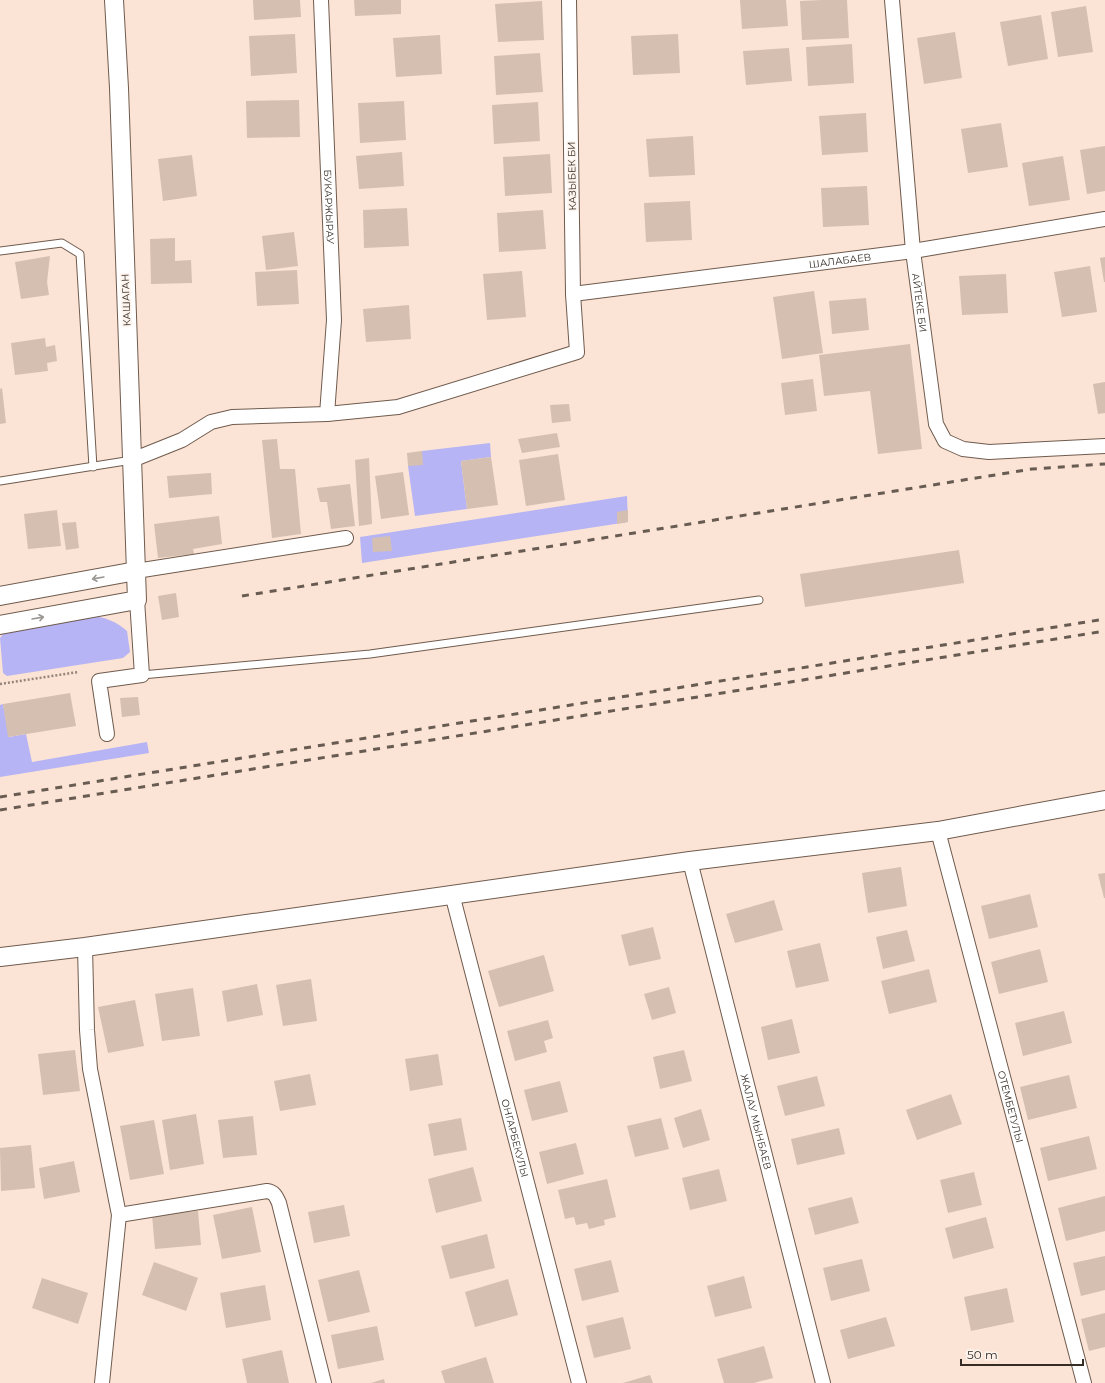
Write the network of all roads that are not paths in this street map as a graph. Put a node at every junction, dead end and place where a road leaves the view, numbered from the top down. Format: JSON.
{"nodes":[{"id":1,"x":114,"y":0,"type":"edge"},
{"id":2,"x":321,"y":0,"type":"edge"},
{"id":3,"x":569,"y":0,"type":"edge"},
{"id":4,"x":892,"y":0,"type":"edge"},
{"id":5,"x":1105,"y":219,"type":"edge"},
{"id":6,"x":913,"y":250,"type":"junction"},
{"id":7,"x":0,"y":251,"type":"edge"},
{"id":8,"x":573,"y":294,"type":"junction"},
{"id":9,"x":327,"y":414,"type":"junction"},
{"id":10,"x":1105,"y":446,"type":"edge"},
{"id":11,"x":132,"y":460,"type":"junction"},
{"id":12,"x":93,"y":467,"type":"junction"},
{"id":13,"x":0,"y":481,"type":"edge"},
{"id":14,"x":346,"y":538,"type":"dead end"},
{"id":15,"x":136,"y":571,"type":"junction"},
{"id":16,"x":0,"y":596,"type":"edge"},
{"id":17,"x":137,"y":600,"type":"junction"},
{"id":18,"x":759,"y":600,"type":"dead end"},
{"id":19,"x":0,"y":625,"type":"edge"},
{"id":20,"x":142,"y":675,"type":"junction"},
{"id":21,"x":107,"y":734,"type":"dead end"},
{"id":22,"x":1105,"y":800,"type":"edge"},
{"id":23,"x":938,"y":831,"type":"junction"},
{"id":24,"x":690,"y":861,"type":"junction"},
{"id":25,"x":452,"y":894,"type":"junction"},
{"id":26,"x":85,"y":947,"type":"junction"},
{"id":27,"x":0,"y":958,"type":"edge"},
{"id":28,"x":119,"y":1216,"type":"junction"},
{"id":29,"x":102,"y":1383,"type":"edge"},
{"id":30,"x":324,"y":1383,"type":"edge"},
{"id":31,"x":579,"y":1383,"type":"edge"},
{"id":32,"x":823,"y":1383,"type":"edge"},
{"id":33,"x":1084,"y":1383,"type":"edge"}],
"edges":[{"from":1,"to":11,"type":"street","name":"КАШАГАН"},
{"from":2,"to":9,"type":"street","name":"БУКАРЖЫРАУ"},
{"from":3,"to":8,"type":"street","name":"КАЗЫБЕК БИ"},
{"from":4,"to":6,"type":"street","name":"АЙТЕКЕ БИ"},
{"from":5,"to":6,"type":"street","name":"ШАЛАБАЕВ"},
{"from":6,"to":8,"type":"street","name":"ШАЛАБАЕВ"},
{"from":6,"to":10,"type":"street","name":"АЙТЕКЕ БИ"},
{"from":7,"to":12,"type":"lane"},
{"from":8,"to":9,"type":"street","name":"КАЗЫБЕК БИ"},
{"from":9,"to":11,"type":"street"},
{"from":11,"to":12,"type":"lane"},
{"from":11,"to":15,"type":"street","name":"КАШАГАН"},
{"from":12,"to":13,"type":"lane"},
{"from":14,"to":15,"type":"street"},
{"from":15,"to":16,"type":"street","one_way":true},
{"from":15,"to":17,"type":"street","name":"КАШАГАН"},
{"from":19,"to":17,"type":"street","one_way":true},
{"from":17,"to":20,"type":"street"},
{"from":18,"to":20,"type":"lane"},
{"from":20,"to":21,"type":"street"},
{"from":22,"to":23,"type":"street"},
{"from":23,"to":24,"type":"street"},
{"from":23,"to":33,"type":"street","name":"ОТЕМБЕТУЛЫ"},
{"from":24,"to":25,"type":"street"},
{"from":24,"to":32,"type":"street","name":"ЖАЛАУ МЫНБАЕВ"},
{"from":25,"to":26,"type":"street"},
{"from":25,"to":31,"type":"street","name":"ОНГАРБЕКУЛЫ"},
{"from":26,"to":27,"type":"street"},
{"from":26,"to":28,"type":"street"},
{"from":28,"to":29,"type":"street"},
{"from":28,"to":30,"type":"street"}]}
